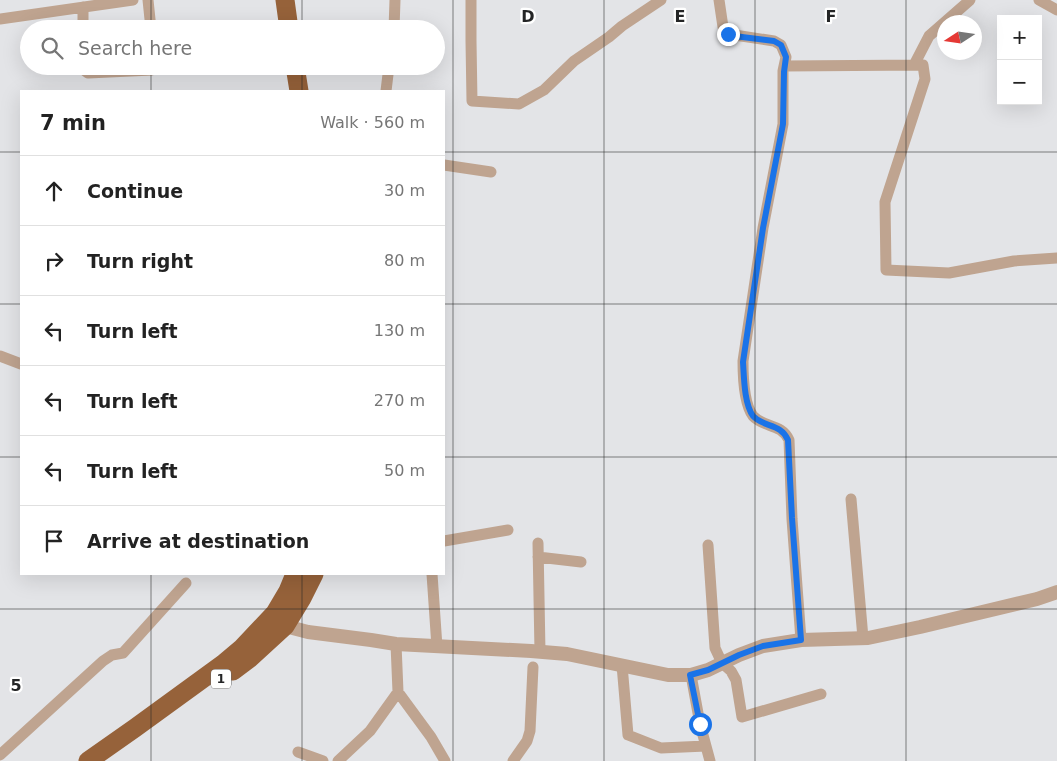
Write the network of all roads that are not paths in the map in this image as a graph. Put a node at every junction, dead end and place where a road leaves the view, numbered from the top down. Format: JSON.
{"nodes":[{"id":1,"x":133,"y":0,"type":"edge"},
{"id":2,"x":148,"y":0,"type":"edge"},
{"id":3,"x":285,"y":0,"type":"edge"},
{"id":4,"x":395,"y":0,"type":"edge"},
{"id":5,"x":472,"y":0,"type":"edge"},
{"id":6,"x":661,"y":0,"type":"edge"},
{"id":7,"x":719,"y":0,"type":"edge"},
{"id":8,"x":970,"y":0,"type":"edge"},
{"id":9,"x":1039,"y":0,"type":"edge"},
{"id":10,"x":83,"y":6,"type":"junction"},
{"id":11,"x":1057,"y":10,"type":"edge"},
{"id":12,"x":0,"y":19,"type":"edge"},
{"id":13,"x":83,"y":20,"type":"edge"},
{"id":14,"x":150,"y":20,"type":"edge"},
{"id":15,"x":288,"y":20,"type":"edge"},
{"id":16,"x":394,"y":20,"type":"edge"},
{"id":17,"x":914,"y":65,"type":"junction"},
{"id":18,"x":784,"y":66,"type":"junction"},
{"id":19,"x":297,"y":75,"type":"edge"},
{"id":20,"x":388,"y":75,"type":"edge"},
{"id":21,"x":300,"y":90,"type":"edge"},
{"id":22,"x":386,"y":90,"type":"edge"},
{"id":23,"x":445,"y":165,"type":"edge"},
{"id":24,"x":491,"y":172,"type":"dead end"},
{"id":25,"x":1057,"y":258,"type":"edge"},
{"id":26,"x":0,"y":356,"type":"edge"},
{"id":27,"x":20,"y":364,"type":"edge"},
{"id":28,"x":851,"y":498,"type":"dead end"},
{"id":29,"x":508,"y":530,"type":"dead end"},
{"id":30,"x":445,"y":541,"type":"edge"},
{"id":31,"x":538,"y":543,"type":"dead end"},
{"id":32,"x":708,"y":545,"type":"dead end"},
{"id":33,"x":538,"y":557,"type":"junction"},
{"id":34,"x":581,"y":562,"type":"dead end"},
{"id":35,"x":313,"y":575,"type":"edge"},
{"id":36,"x":432,"y":575,"type":"edge"},
{"id":37,"x":186,"y":583,"type":"dead end"},
{"id":38,"x":295,"y":587,"type":"edge"},
{"id":39,"x":1057,"y":592,"type":"edge"},
{"id":40,"x":285,"y":626,"type":"junction"},
{"id":41,"x":864,"y":638,"type":"junction"},
{"id":42,"x":801,"y":640,"type":"junction"},
{"id":43,"x":396,"y":644,"type":"junction"},
{"id":44,"x":437,"y":647,"type":"junction"},
{"id":45,"x":540,"y":652,"type":"junction"},
{"id":46,"x":722,"y":663,"type":"junction"},
{"id":47,"x":622,"y":665,"type":"junction"},
{"id":48,"x":532,"y":667,"type":"dead end"},
{"id":49,"x":690,"y":675,"type":"junction"},
{"id":50,"x":398,"y":692,"type":"junction"},
{"id":51,"x":820,"y":694,"type":"dead end"},
{"id":52,"x":136,"y":728,"type":"junction"},
{"id":53,"x":706,"y":746,"type":"junction"},
{"id":54,"x":298,"y":752,"type":"dead end"},
{"id":55,"x":0,"y":755,"type":"edge"},
{"id":56,"x":88,"y":761,"type":"edge"},
{"id":57,"x":323,"y":761,"type":"edge"},
{"id":58,"x":338,"y":761,"type":"edge"},
{"id":59,"x":445,"y":761,"type":"edge"},
{"id":60,"x":512,"y":761,"type":"edge"},
{"id":61,"x":710,"y":761,"type":"edge"}],
"edges":[{"from":1,"to":10,"type":"street"},
{"from":2,"to":14,"type":"street"},
{"from":3,"to":15,"type":"highway"},
{"from":4,"to":16,"type":"street"},
{"from":5,"to":6,"type":"street"},
{"from":7,"to":18,"type":"street"},
{"from":8,"to":17,"type":"street"},
{"from":9,"to":11,"type":"street"},
{"from":10,"to":12,"type":"street"},
{"from":10,"to":13,"type":"street"},
{"from":17,"to":18,"type":"street"},
{"from":17,"to":25,"type":"street"},
{"from":18,"to":42,"type":"street"},
{"from":19,"to":21,"type":"highway"},
{"from":20,"to":22,"type":"street"},
{"from":23,"to":24,"type":"street"},
{"from":26,"to":27,"type":"street"},
{"from":28,"to":41,"type":"street"},
{"from":29,"to":30,"type":"street"},
{"from":31,"to":33,"type":"street"},
{"from":32,"to":46,"type":"street"},
{"from":33,"to":34,"type":"street"},
{"from":33,"to":45,"type":"street"},
{"from":35,"to":38,"type":"highway","number":"1"},
{"from":36,"to":44,"type":"street"},
{"from":37,"to":55,"type":"street"},
{"from":38,"to":40,"type":"highway","number":"1"},
{"from":38,"to":52,"type":"highway","number":"1"},
{"from":39,"to":41,"type":"street"},
{"from":40,"to":43,"type":"street"},
{"from":40,"to":52,"type":"highway","number":"1"},
{"from":41,"to":42,"type":"street"},
{"from":42,"to":46,"type":"street"},
{"from":43,"to":44,"type":"street"},
{"from":43,"to":50,"type":"street"},
{"from":44,"to":45,"type":"street"},
{"from":45,"to":47,"type":"street"},
{"from":46,"to":49,"type":"street"},
{"from":46,"to":51,"type":"street"},
{"from":47,"to":49,"type":"street"},
{"from":47,"to":53,"type":"street"},
{"from":48,"to":60,"type":"street"},
{"from":49,"to":53,"type":"street"},
{"from":50,"to":58,"type":"street"},
{"from":50,"to":59,"type":"street"},
{"from":52,"to":56,"type":"highway","number":"1"},
{"from":53,"to":61,"type":"street"},
{"from":54,"to":57,"type":"street"}]}
